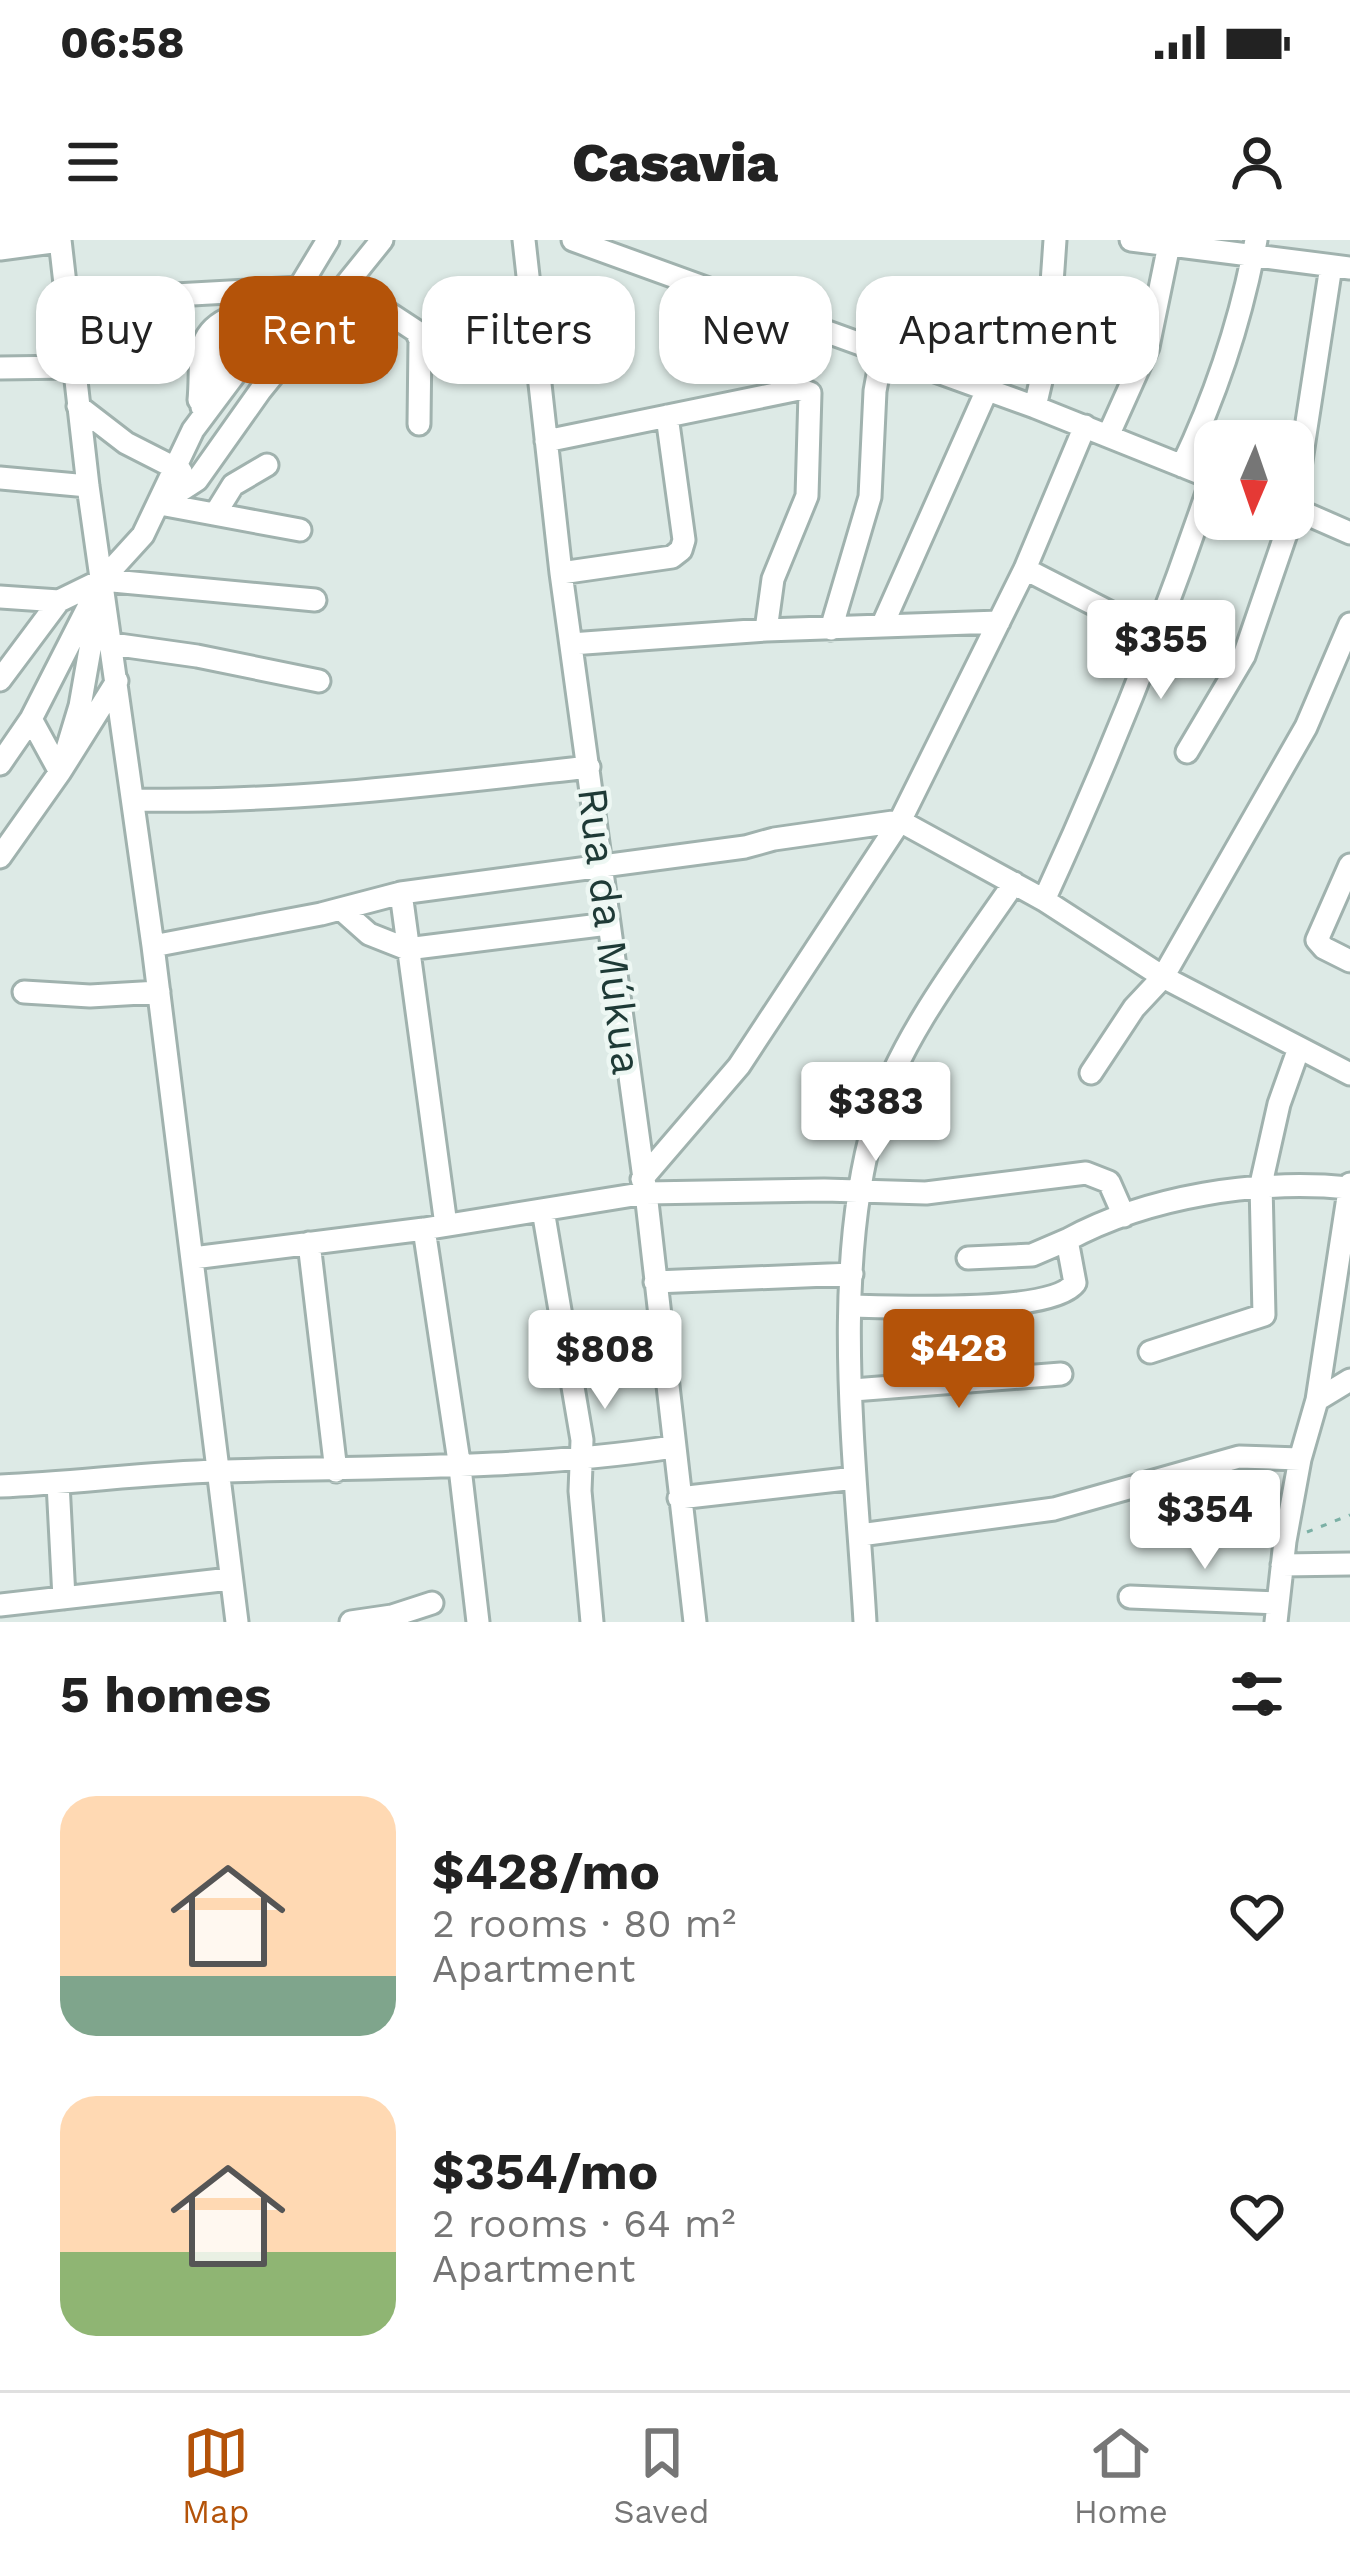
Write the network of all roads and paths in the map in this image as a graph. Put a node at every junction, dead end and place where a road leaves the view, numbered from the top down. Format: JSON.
{"nodes":[{"id":1,"x":328,"y":240,"type":"edge"},
{"id":2,"x":382,"y":240,"type":"edge"},
{"id":3,"x":524,"y":240,"type":"edge"},
{"id":4,"x":573,"y":240,"type":"edge"},
{"id":5,"x":1055,"y":240,"type":"edge"},
{"id":6,"x":1131,"y":240,"type":"edge"},
{"id":7,"x":60,"y":241,"type":"edge"},
{"id":8,"x":1169,"y":242,"type":"edge"},
{"id":9,"x":1254,"y":247,"type":"edge"},
{"id":10,"x":0,"y":249,"type":"edge"},
{"id":11,"x":1341,"y":267,"type":"edge"},
{"id":12,"x":63,"y":276,"type":"edge"},
{"id":13,"x":299,"y":276,"type":"edge"},
{"id":14,"x":353,"y":276,"type":"edge"},
{"id":15,"x":398,"y":319,"type":"edge"},
{"id":16,"x":856,"y":343,"type":"edge"},
{"id":17,"x":219,"y":360,"type":"edge"},
{"id":18,"x":0,"y":368,"type":"edge"},
{"id":19,"x":36,"y":368,"type":"edge"},
{"id":20,"x":75,"y":384,"type":"edge"},
{"id":21,"x":225,"y":384,"type":"edge"},
{"id":22,"x":266,"y":384,"type":"edge"},
{"id":23,"x":876,"y":384,"type":"edge"},
{"id":24,"x":969,"y":384,"type":"edge"},
{"id":25,"x":986,"y":390,"type":"junction"},
{"id":26,"x":78,"y":406,"type":"junction"},
{"id":27,"x":1035,"y":406,"type":"junction"},
{"id":28,"x":668,"y":416,"type":"junction"},
{"id":29,"x":1311,"y":420,"type":"edge"},
{"id":30,"x":419,"y":424,"type":"dead end"},
{"id":31,"x":1085,"y":426,"type":"junction"},
{"id":32,"x":194,"y":430,"type":"junction"},
{"id":33,"x":1108,"y":436,"type":"junction"},
{"id":34,"x":546,"y":441,"type":"junction"},
{"id":35,"x":267,"y":465,"type":"dead end"},
{"id":36,"x":174,"y":466,"type":"junction"},
{"id":37,"x":1182,"y":466,"type":"junction"},
{"id":38,"x":1194,"y":470,"type":"edge"},
{"id":39,"x":0,"y":478,"type":"edge"},
{"id":40,"x":197,"y":480,"type":"junction"},
{"id":41,"x":88,"y":486,"type":"junction"},
{"id":42,"x":160,"y":504,"type":"junction"},
{"id":43,"x":215,"y":514,"type":"junction"},
{"id":44,"x":1314,"y":520,"type":"edge"},
{"id":45,"x":300,"y":530,"type":"dead end"},
{"id":46,"x":1194,"y":532,"type":"edge"},
{"id":47,"x":1350,"y":533,"type":"edge"},
{"id":48,"x":1283,"y":540,"type":"edge"},
{"id":49,"x":1025,"y":569,"type":"junction"},
{"id":50,"x":561,"y":573,"type":"junction"},
{"id":51,"x":102,"y":580,"type":"junction"},
{"id":52,"x":0,"y":597,"type":"edge"},
{"id":53,"x":315,"y":600,"type":"dead end"},
{"id":54,"x":59,"y":601,"type":"junction"},
{"id":55,"x":999,"y":622,"type":"junction"},
{"id":56,"x":1350,"y":624,"type":"edge"},
{"id":57,"x":882,"y":626,"type":"junction"},
{"id":58,"x":830,"y":629,"type":"junction"},
{"id":59,"x":766,"y":630,"type":"junction"},
{"id":60,"x":1156,"y":636,"type":"junction"},
{"id":61,"x":112,"y":644,"type":"junction"},
{"id":62,"x":572,"y":644,"type":"junction"},
{"id":63,"x":0,"y":680,"type":"edge"},
{"id":64,"x":117,"y":682,"type":"junction"},
{"id":65,"x":319,"y":682,"type":"dead end"},
{"id":66,"x":31,"y":719,"type":"junction"},
{"id":67,"x":1187,"y":752,"type":"dead end"},
{"id":68,"x":0,"y":764,"type":"edge"},
{"id":69,"x":589,"y":766,"type":"junction"},
{"id":70,"x":60,"y":772,"type":"junction"},
{"id":71,"x":134,"y":800,"type":"junction"},
{"id":72,"x":900,"y":821,"type":"junction"},
{"id":73,"x":0,"y":856,"type":"edge"},
{"id":74,"x":1350,"y":865,"type":"edge"},
{"id":75,"x":603,"y":866,"type":"junction"},
{"id":76,"x":1013,"y":883,"type":"junction"},
{"id":77,"x":401,"y":893,"type":"junction"},
{"id":78,"x":1044,"y":899,"type":"junction"},
{"id":79,"x":342,"y":910,"type":"junction"},
{"id":80,"x":608,"y":925,"type":"junction"},
{"id":81,"x":153,"y":946,"type":"junction"},
{"id":82,"x":406,"y":949,"type":"junction"},
{"id":83,"x":1350,"y":962,"type":"edge"},
{"id":84,"x":1163,"y":977,"type":"junction"},
{"id":85,"x":24,"y":992,"type":"dead end"},
{"id":86,"x":159,"y":992,"type":"junction"},
{"id":87,"x":1299,"y":1048,"type":"junction"},
{"id":88,"x":1091,"y":1073,"type":"dead end"},
{"id":89,"x":1350,"y":1074,"type":"edge"},
{"id":90,"x":1261,"y":1184,"type":"junction"},
{"id":91,"x":644,"y":1186,"type":"junction"},
{"id":92,"x":1350,"y":1186,"type":"edge"},
{"id":93,"x":859,"y":1192,"type":"junction"},
{"id":94,"x":544,"y":1210,"type":"junction"},
{"id":95,"x":1124,"y":1216,"type":"junction"},
{"id":96,"x":435,"y":1227,"type":"junction"},
{"id":97,"x":1067,"y":1240,"type":"junction"},
{"id":98,"x":309,"y":1244,"type":"junction"},
{"id":99,"x":193,"y":1258,"type":"junction"},
{"id":100,"x":968,"y":1258,"type":"dead end"},
{"id":101,"x":852,"y":1274,"type":"junction"},
{"id":102,"x":656,"y":1282,"type":"junction"},
{"id":103,"x":850,"y":1306,"type":"junction"},
{"id":104,"x":1150,"y":1352,"type":"dead end"},
{"id":105,"x":1061,"y":1374,"type":"dead end"},
{"id":106,"x":1350,"y":1380,"type":"edge"},
{"id":107,"x":853,"y":1390,"type":"junction"},
{"id":108,"x":1317,"y":1400,"type":"junction"},
{"id":109,"x":673,"y":1447,"type":"junction"},
{"id":110,"x":1300,"y":1460,"type":"junction"},
{"id":111,"x":580,"y":1461,"type":"junction"},
{"id":112,"x":460,"y":1468,"type":"junction"},
{"id":113,"x":219,"y":1471,"type":"junction"},
{"id":114,"x":336,"y":1471,"type":"junction"},
{"id":115,"x":855,"y":1478,"type":"junction"},
{"id":116,"x":58,"y":1483,"type":"junction"},
{"id":117,"x":0,"y":1486,"type":"edge"},
{"id":118,"x":679,"y":1498,"type":"junction"},
{"id":119,"x":1350,"y":1515,"type":"edge"},
{"id":120,"x":860,"y":1535,"type":"junction"},
{"id":121,"x":1285,"y":1541,"type":"junction"},
{"id":122,"x":1350,"y":1564,"type":"edge"},
{"id":123,"x":1282,"y":1565,"type":"junction"},
{"id":124,"x":230,"y":1579,"type":"junction"},
{"id":125,"x":1130,"y":1597,"type":"dead end"},
{"id":126,"x":64,"y":1598,"type":"junction"},
{"id":127,"x":432,"y":1603,"type":"dead end"},
{"id":128,"x":0,"y":1605,"type":"edge"},
{"id":129,"x":1277,"y":1613,"type":"edge"},
{"id":130,"x":236,"y":1622,"type":"edge"},
{"id":131,"x":351,"y":1622,"type":"edge"},
{"id":132,"x":478,"y":1622,"type":"edge"},
{"id":133,"x":592,"y":1622,"type":"edge"},
{"id":134,"x":695,"y":1622,"type":"edge"},
{"id":135,"x":865,"y":1622,"type":"edge"}],
"edges":[{"from":1,"to":13,"type":"street"},
{"from":2,"to":14,"type":"street"},
{"from":3,"to":34,"type":"street","name":"Rua da Múkua"},
{"from":4,"to":16,"type":"street"},
{"from":5,"to":27,"type":"street"},
{"from":6,"to":8,"type":"street"},
{"from":7,"to":10,"type":"street"},
{"from":7,"to":12,"type":"street"},
{"from":8,"to":9,"type":"street"},
{"from":8,"to":33,"type":"street"},
{"from":9,"to":11,"type":"street"},
{"from":9,"to":37,"type":"street"},
{"from":11,"to":29,"type":"street"},
{"from":15,"to":30,"type":"street"},
{"from":17,"to":32,"type":"street"},
{"from":18,"to":19,"type":"street"},
{"from":20,"to":26,"type":"street"},
{"from":21,"to":32,"type":"street"},
{"from":22,"to":40,"type":"street"},
{"from":23,"to":58,"type":"street"},
{"from":24,"to":25,"type":"street"},
{"from":25,"to":27,"type":"street"},
{"from":25,"to":57,"type":"street"},
{"from":26,"to":36,"type":"street"},
{"from":26,"to":41,"type":"street"},
{"from":27,"to":31,"type":"street"},
{"from":28,"to":34,"type":"street"},
{"from":28,"to":50,"type":"street"},
{"from":28,"to":59,"type":"street"},
{"from":31,"to":33,"type":"street"},
{"from":31,"to":49,"type":"street"},
{"from":32,"to":36,"type":"street"},
{"from":33,"to":37,"type":"street"},
{"from":34,"to":50,"type":"street","name":"Rua da Múkua"},
{"from":35,"to":43,"type":"street"},
{"from":36,"to":40,"type":"street"},
{"from":36,"to":42,"type":"street"},
{"from":37,"to":38,"type":"street"},
{"from":39,"to":41,"type":"street"},
{"from":40,"to":42,"type":"street"},
{"from":41,"to":51,"type":"street"},
{"from":42,"to":43,"type":"street"},
{"from":42,"to":51,"type":"street"},
{"from":43,"to":45,"type":"street"},
{"from":44,"to":47,"type":"street"},
{"from":46,"to":60,"type":"street"},
{"from":48,"to":67,"type":"street"},
{"from":49,"to":55,"type":"street"},
{"from":49,"to":60,"type":"street"},
{"from":50,"to":62,"type":"street","name":"Rua da Múkua"},
{"from":51,"to":53,"type":"street"},
{"from":51,"to":54,"type":"street"},
{"from":51,"to":61,"type":"street"},
{"from":51,"to":66,"type":"street"},
{"from":51,"to":70,"type":"street"},
{"from":52,"to":54,"type":"street"},
{"from":54,"to":63,"type":"street"},
{"from":55,"to":57,"type":"street"},
{"from":55,"to":72,"type":"street"},
{"from":56,"to":84,"type":"street"},
{"from":57,"to":58,"type":"street"},
{"from":58,"to":59,"type":"street"},
{"from":59,"to":62,"type":"street"},
{"from":60,"to":78,"type":"street"},
{"from":61,"to":64,"type":"street"},
{"from":61,"to":65,"type":"street"},
{"from":62,"to":69,"type":"street","name":"Rua da Múkua"},
{"from":64,"to":70,"type":"street"},
{"from":64,"to":71,"type":"street"},
{"from":66,"to":68,"type":"street"},
{"from":66,"to":70,"type":"street"},
{"from":69,"to":71,"type":"street"},
{"from":69,"to":75,"type":"street","name":"Rua da Múkua"},
{"from":70,"to":73,"type":"street"},
{"from":71,"to":81,"type":"street"},
{"from":72,"to":75,"type":"street"},
{"from":72,"to":76,"type":"street"},
{"from":72,"to":91,"type":"street"},
{"from":74,"to":83,"type":"street"},
{"from":75,"to":77,"type":"street"},
{"from":75,"to":80,"type":"street","name":"Rua da Múkua"},
{"from":76,"to":78,"type":"street"},
{"from":76,"to":93,"type":"street"},
{"from":77,"to":79,"type":"street"},
{"from":77,"to":82,"type":"street"},
{"from":78,"to":84,"type":"street"},
{"from":79,"to":81,"type":"street"},
{"from":79,"to":82,"type":"street"},
{"from":80,"to":82,"type":"street"},
{"from":80,"to":91,"type":"street","name":"Rua da Múkua"},
{"from":81,"to":86,"type":"street"},
{"from":82,"to":96,"type":"street"},
{"from":84,"to":87,"type":"street"},
{"from":84,"to":88,"type":"street"},
{"from":85,"to":86,"type":"street"},
{"from":86,"to":99,"type":"street"},
{"from":87,"to":89,"type":"street"},
{"from":87,"to":90,"type":"street"},
{"from":90,"to":92,"type":"street"},
{"from":90,"to":95,"type":"street"},
{"from":90,"to":104,"type":"street"},
{"from":91,"to":93,"type":"street"},
{"from":91,"to":94,"type":"street"},
{"from":91,"to":102,"type":"street","name":"Rua da Múkua"},
{"from":92,"to":108,"type":"street"},
{"from":93,"to":95,"type":"street"},
{"from":93,"to":101,"type":"street"},
{"from":94,"to":96,"type":"street"},
{"from":94,"to":111,"type":"street"},
{"from":95,"to":97,"type":"street"},
{"from":96,"to":98,"type":"street"},
{"from":96,"to":112,"type":"street"},
{"from":97,"to":100,"type":"street"},
{"from":97,"to":103,"type":"street"},
{"from":98,"to":99,"type":"street"},
{"from":98,"to":114,"type":"street"},
{"from":99,"to":113,"type":"street"},
{"from":101,"to":102,"type":"street"},
{"from":101,"to":103,"type":"street"},
{"from":102,"to":109,"type":"street","name":"Rua da Múkua"},
{"from":103,"to":107,"type":"street"},
{"from":105,"to":107,"type":"street"},
{"from":106,"to":108,"type":"street"},
{"from":107,"to":115,"type":"street"},
{"from":108,"to":110,"type":"street"},
{"from":109,"to":111,"type":"street"},
{"from":109,"to":118,"type":"street","name":"Rua da Múkua"},
{"from":110,"to":120,"type":"street"},
{"from":110,"to":121,"type":"street"},
{"from":111,"to":112,"type":"street"},
{"from":111,"to":133,"type":"street"},
{"from":112,"to":114,"type":"street"},
{"from":112,"to":132,"type":"street"},
{"from":113,"to":114,"type":"street"},
{"from":113,"to":116,"type":"street"},
{"from":113,"to":124,"type":"street"},
{"from":115,"to":118,"type":"street"},
{"from":115,"to":120,"type":"street"},
{"from":116,"to":117,"type":"street"},
{"from":116,"to":126,"type":"street"},
{"from":118,"to":134,"type":"street","name":"Rua da Múkua"},
{"from":119,"to":121,"type":"path"},
{"from":120,"to":135,"type":"street"},
{"from":121,"to":123,"type":"street"},
{"from":122,"to":123,"type":"street"},
{"from":123,"to":129,"type":"street"},
{"from":124,"to":126,"type":"street"},
{"from":124,"to":130,"type":"street"},
{"from":125,"to":129,"type":"street"},
{"from":126,"to":128,"type":"street"},
{"from":127,"to":131,"type":"street"}]}
